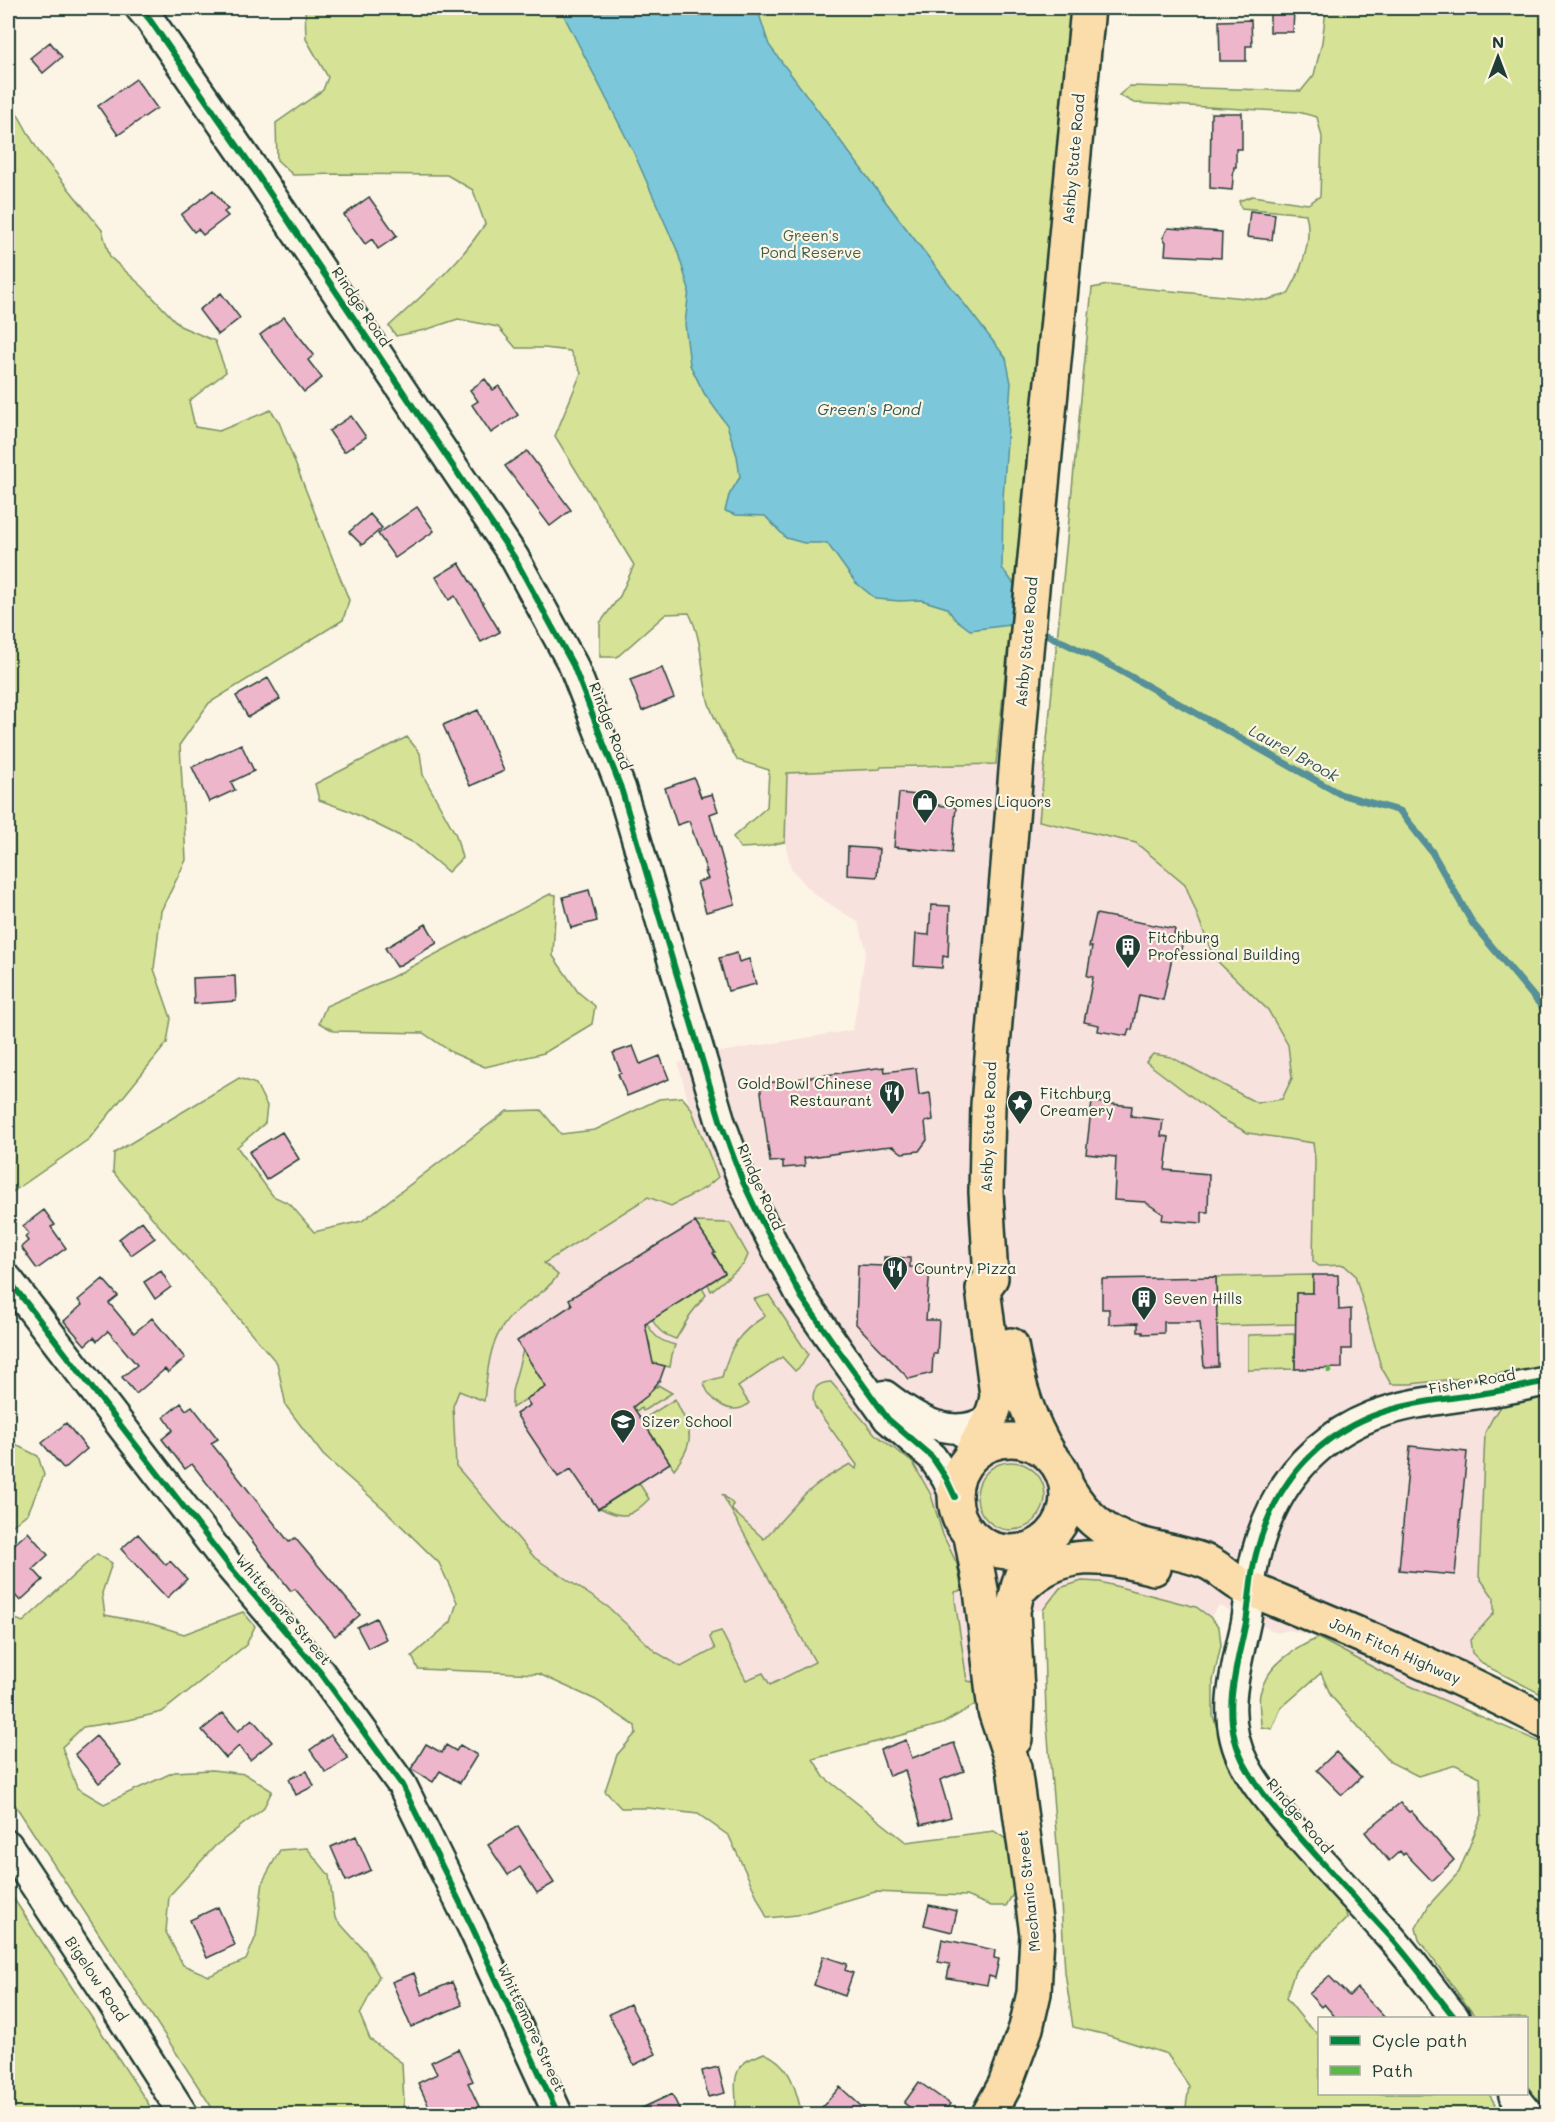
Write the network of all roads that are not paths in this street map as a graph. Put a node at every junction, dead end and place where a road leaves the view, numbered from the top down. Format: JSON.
{"nodes":[{"id":1,"x":140,"y":8,"type":"edge"},
{"id":2,"x":1088,"y":8,"type":"edge"},
{"id":3,"x":991,"y":1278,"type":"junction"},
{"id":4,"x":8,"y":1279,"type":"edge"},
{"id":5,"x":857,"y":1374,"type":"junction"},
{"id":6,"x":1548,"y":1381,"type":"edge"},
{"id":7,"x":977,"y":1435,"type":"junction"},
{"id":8,"x":1051,"y":1457,"type":"junction"},
{"id":9,"x":1066,"y":1485,"type":"junction"},
{"id":10,"x":955,"y":1497,"type":"junction"},
{"id":11,"x":971,"y":1536,"type":"junction"},
{"id":12,"x":1033,"y":1548,"type":"junction"},
{"id":13,"x":1099,"y":1557,"type":"junction"},
{"id":14,"x":1245,"y":1586,"type":"junction"},
{"id":15,"x":1015,"y":1597,"type":"junction"},
{"id":16,"x":1548,"y":1723,"type":"edge"},
{"id":17,"x":1014,"y":1768,"type":"junction"},
{"id":18,"x":8,"y":1845,"type":"edge"},
{"id":19,"x":1453,"y":2017,"type":"edge"},
{"id":20,"x":1514,"y":2095,"type":"edge"},
{"id":21,"x":183,"y":2115,"type":"edge"},
{"id":22,"x":558,"y":2115,"type":"edge"},
{"id":23,"x":989,"y":2115,"type":"edge"},
{"id":24,"x":1529,"y":2115,"type":"edge"}],
"edges":[{"from":1,"to":5,"type":"street","name":"Rindge Road"},
{"from":2,"to":3,"type":"main road","name":"Ashby State Road"},
{"from":3,"to":7,"type":"main road","name":"Ashby State Road"},
{"from":3,"to":8,"type":"main road","name":"Ashby State Road"},
{"from":4,"to":22,"type":"street","name":"Whittemore Street"},
{"from":5,"to":7,"type":"street","name":"Rindge Road"},
{"from":5,"to":10,"type":"street","name":"Rindge Road"},
{"from":6,"to":14,"type":"street","name":"Fisher Road"},
{"from":7,"to":8,"type":"main road"},
{"from":7,"to":10,"type":"main road"},
{"from":8,"to":9,"type":"main road"},
{"from":9,"to":12,"type":"main road"},
{"from":9,"to":14,"type":"main road","name":"John Fitch Highway"},
{"from":10,"to":11,"type":"main road"},
{"from":11,"to":12,"type":"main road"},
{"from":11,"to":17,"type":"main road","name":"Mechanic Street"},
{"from":12,"to":13,"type":"main road","name":"John Fitch Highway"},
{"from":12,"to":15,"type":"main road","name":"Mechanic Street"},
{"from":13,"to":14,"type":"main road","name":"John Fitch Highway"},
{"from":13,"to":15,"type":"main road","name":"John Fitch Highway"},
{"from":14,"to":16,"type":"main road","name":"John Fitch Highway"},
{"from":14,"to":19,"type":"street","name":"Rindge Road"},
{"from":15,"to":17,"type":"main road","name":"Mechanic Street"},
{"from":17,"to":23,"type":"main road","name":"Mechanic Street"},
{"from":18,"to":21,"type":"street","name":"Bigelow Road"},
{"from":20,"to":24,"type":"street"}]}
